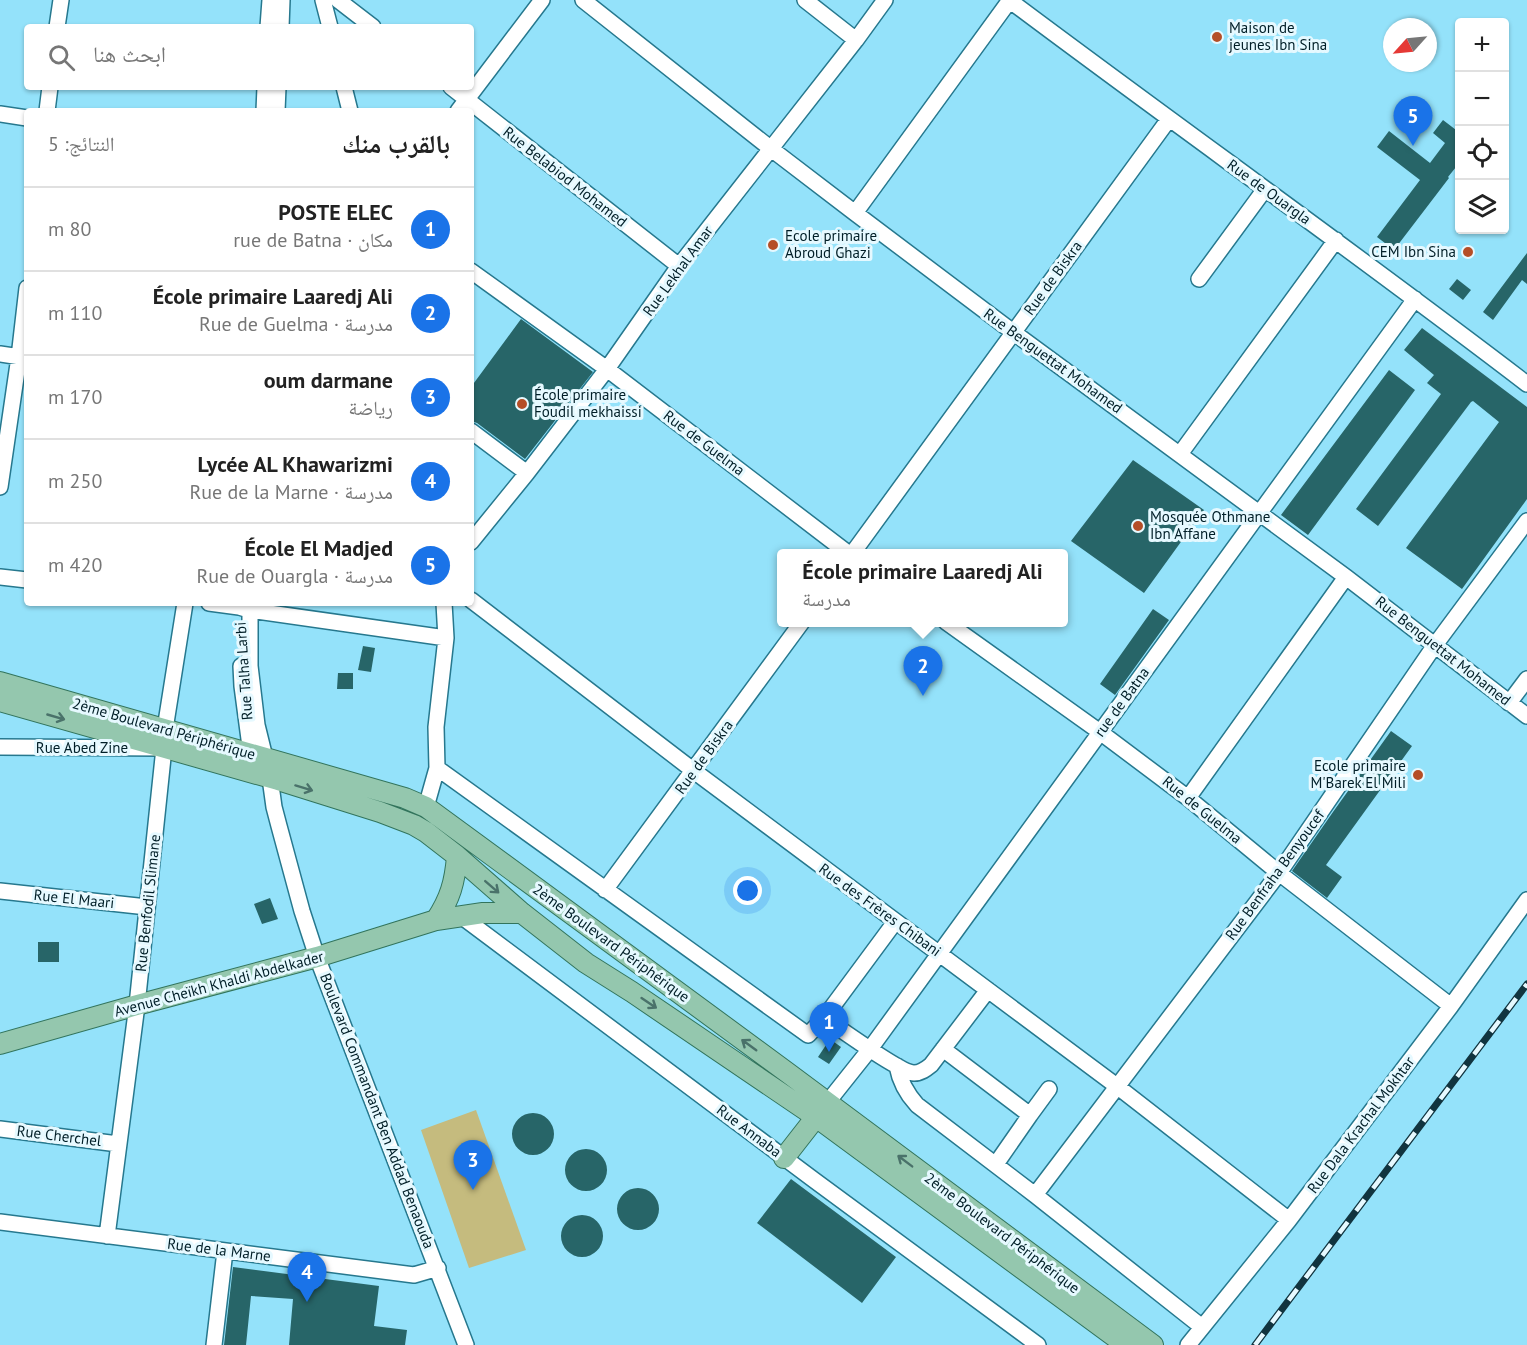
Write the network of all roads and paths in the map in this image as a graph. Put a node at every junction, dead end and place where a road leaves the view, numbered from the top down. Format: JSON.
{"nodes":[{"id":1,"x":61,"y":0,"type":"edge"},
{"id":2,"x":270,"y":0,"type":"edge"},
{"id":3,"x":282,"y":0,"type":"edge"},
{"id":4,"x":323,"y":0,"type":"edge"},
{"id":5,"x":338,"y":0,"type":"edge"},
{"id":6,"x":542,"y":0,"type":"edge"},
{"id":7,"x":583,"y":0,"type":"edge"},
{"id":8,"x":805,"y":0,"type":"edge"},
{"id":9,"x":885,"y":0,"type":"edge"},
{"id":10,"x":1010,"y":0,"type":"edge"},
{"id":11,"x":57,"y":24,"type":"edge"},
{"id":12,"x":268,"y":24,"type":"edge"},
{"id":13,"x":281,"y":24,"type":"edge"},
{"id":14,"x":329,"y":24,"type":"edge"},
{"id":15,"x":369,"y":24,"type":"edge"},
{"id":16,"x":856,"y":40,"type":"junction"},
{"id":17,"x":474,"y":89,"type":"edge"},
{"id":18,"x":50,"y":90,"type":"edge"},
{"id":19,"x":265,"y":90,"type":"edge"},
{"id":20,"x":278,"y":90,"type":"edge"},
{"id":21,"x":345,"y":90,"type":"edge"},
{"id":22,"x":453,"y":90,"type":"edge"},
{"id":23,"x":473,"y":90,"type":"edge"},
{"id":24,"x":462,"y":105,"type":"edge"},
{"id":25,"x":47,"y":108,"type":"edge"},
{"id":26,"x":264,"y":108,"type":"edge"},
{"id":27,"x":277,"y":108,"type":"edge"},
{"id":28,"x":349,"y":108,"type":"edge"},
{"id":29,"x":0,"y":114,"type":"edge"},
{"id":30,"x":474,"y":114,"type":"edge"},
{"id":31,"x":24,"y":118,"type":"edge"},
{"id":32,"x":1169,"y":119,"type":"junction"},
{"id":33,"x":770,"y":148,"type":"junction"},
{"id":34,"x":1265,"y":189,"type":"junction"},
{"id":35,"x":855,"y":213,"type":"junction"},
{"id":36,"x":1336,"y":240,"type":"junction"},
{"id":37,"x":680,"y":266,"type":"junction"},
{"id":38,"x":474,"y":272,"type":"edge"},
{"id":39,"x":1199,"y":279,"type":"dead end"},
{"id":40,"x":1415,"y":298,"type":"junction"},
{"id":41,"x":1013,"y":332,"type":"junction"},
{"id":42,"x":24,"y":340,"type":"edge"},
{"id":43,"x":0,"y":354,"type":"edge"},
{"id":44,"x":23,"y":357,"type":"edge"},
{"id":45,"x":607,"y":369,"type":"junction"},
{"id":46,"x":1527,"y":384,"type":"edge"},
{"id":47,"x":474,"y":433,"type":"edge"},
{"id":48,"x":1180,"y":454,"type":"junction"},
{"id":49,"x":527,"y":473,"type":"junction"},
{"id":50,"x":0,"y":487,"type":"edge"},
{"id":51,"x":1259,"y":513,"type":"junction"},
{"id":52,"x":1527,"y":521,"type":"edge"},
{"id":53,"x":474,"y":538,"type":"edge"},
{"id":54,"x":843,"y":549,"type":"edge"},
{"id":55,"x":854,"y":549,"type":"edge"},
{"id":56,"x":0,"y":577,"type":"edge"},
{"id":57,"x":1346,"y":577,"type":"junction"},
{"id":58,"x":24,"y":580,"type":"edge"},
{"id":59,"x":474,"y":602,"type":"edge"},
{"id":60,"x":185,"y":606,"type":"edge"},
{"id":61,"x":245,"y":606,"type":"edge"},
{"id":62,"x":444,"y":606,"type":"edge"},
{"id":63,"x":798,"y":627,"type":"edge"},
{"id":64,"x":953,"y":627,"type":"edge"},
{"id":65,"x":446,"y":638,"type":"junction"},
{"id":66,"x":1435,"y":645,"type":"junction"},
{"id":67,"x":1527,"y":679,"type":"edge"},
{"id":68,"x":0,"y":682,"type":"edge"},
{"id":69,"x":0,"y":701,"type":"edge"},
{"id":70,"x":1509,"y":703,"type":"junction"},
{"id":71,"x":1527,"y":716,"type":"edge"},
{"id":72,"x":1100,"y":732,"type":"junction"},
{"id":73,"x":164,"y":738,"type":"junction"},
{"id":74,"x":0,"y":747,"type":"edge"},
{"id":75,"x":261,"y":766,"type":"junction"},
{"id":76,"x":437,"y":768,"type":"junction"},
{"id":77,"x":694,"y":771,"type":"junction"},
{"id":78,"x":1188,"y":798,"type":"junction"},
{"id":79,"x":426,"y":807,"type":"junction"},
{"id":80,"x":457,"y":856,"type":"junction"},
{"id":81,"x":1279,"y":873,"type":"junction"},
{"id":82,"x":605,"y":890,"type":"junction"},
{"id":83,"x":0,"y":891,"type":"edge"},
{"id":84,"x":1527,"y":900,"type":"edge"},
{"id":85,"x":147,"y":906,"type":"junction"},
{"id":86,"x":522,"y":913,"type":"junction"},
{"id":87,"x":461,"y":915,"type":"junction"},
{"id":88,"x":436,"y":920,"type":"junction"},
{"id":89,"x":895,"y":922,"type":"junction"},
{"id":90,"x":939,"y":953,"type":"junction"},
{"id":91,"x":318,"y":957,"type":"junction"},
{"id":92,"x":988,"y":990,"type":"junction"},
{"id":93,"x":137,"y":1005,"type":"junction"},
{"id":94,"x":1451,"y":1006,"type":"junction"},
{"id":95,"x":824,"y":1018,"type":"junction"},
{"id":96,"x":0,"y":1044,"type":"edge"},
{"id":97,"x":870,"y":1049,"type":"junction"},
{"id":98,"x":943,"y":1049,"type":"junction"},
{"id":99,"x":897,"y":1066,"type":"junction"},
{"id":100,"x":1118,"y":1087,"type":"junction"},
{"id":101,"x":1049,"y":1089,"type":"dead end"},
{"id":102,"x":822,"y":1110,"type":"junction"},
{"id":103,"x":1030,"y":1115,"type":"junction"},
{"id":104,"x":0,"y":1130,"type":"edge"},
{"id":105,"x":118,"y":1144,"type":"junction"},
{"id":106,"x":784,"y":1158,"type":"junction"},
{"id":107,"x":996,"y":1164,"type":"junction"},
{"id":108,"x":1035,"y":1195,"type":"junction"},
{"id":109,"x":1289,"y":1220,"type":"junction"},
{"id":110,"x":0,"y":1222,"type":"edge"},
{"id":111,"x":107,"y":1236,"type":"junction"},
{"id":112,"x":225,"y":1251,"type":"junction"},
{"id":113,"x":438,"y":1268,"type":"junction"},
{"id":114,"x":1202,"y":1327,"type":"junction"},
{"id":115,"x":1139,"y":1341,"type":"edge"},
{"id":116,"x":214,"y":1345,"type":"edge"},
{"id":117,"x":466,"y":1345,"type":"edge"},
{"id":118,"x":1038,"y":1345,"type":"edge"},
{"id":119,"x":1188,"y":1345,"type":"edge"}],
"edges":[{"from":1,"to":11,"type":"street"},
{"from":2,"to":12,"type":"street"},
{"from":3,"to":13,"type":"street"},
{"from":4,"to":14,"type":"street"},
{"from":5,"to":15,"type":"street"},
{"from":6,"to":17,"type":"street"},
{"from":7,"to":33,"type":"street","name":"Rue Benguettat Mohamed"},
{"from":8,"to":16,"type":"street"},
{"from":9,"to":16,"type":"street","name":"Rue Lekhal Amar"},
{"from":10,"to":32,"type":"street","name":"Rue de Ouargla"},
{"from":10,"to":35,"type":"street"},
{"from":16,"to":33,"type":"street","name":"Rue Lekhal Amar"},
{"from":18,"to":25,"type":"street"},
{"from":19,"to":26,"type":"street"},
{"from":20,"to":27,"type":"street"},
{"from":21,"to":28,"type":"street"},
{"from":22,"to":24,"type":"street","name":"Rue Belabiod Mohamed"},
{"from":23,"to":24,"type":"street"},
{"from":29,"to":31,"type":"street"},
{"from":30,"to":37,"type":"street","name":"Rue Belabiod Mohamed"},
{"from":32,"to":34,"type":"street","name":"Rue de Ouargla"},
{"from":32,"to":41,"type":"street","name":"Rue de Biskra"},
{"from":33,"to":35,"type":"street","name":"Rue Benguettat Mohamed"},
{"from":33,"to":37,"type":"street","name":"Rue Lekhal Amar"},
{"from":34,"to":36,"type":"street","name":"Rue de Ouargla"},
{"from":34,"to":39,"type":"street"},
{"from":35,"to":41,"type":"street","name":"Rue Benguettat Mohamed"},
{"from":36,"to":40,"type":"street","name":"Rue de Ouargla"},
{"from":36,"to":48,"type":"street"},
{"from":37,"to":45,"type":"street","name":"Rue Lekhal Amar"},
{"from":38,"to":45,"type":"street","name":"Rue de Guelma"},
{"from":40,"to":46,"type":"street","name":"Rue de Ouargla"},
{"from":40,"to":51,"type":"street","name":"rue de Batna"},
{"from":41,"to":48,"type":"street","name":"Rue Benguettat Mohamed"},
{"from":41,"to":55,"type":"street","name":"Rue de Biskra"},
{"from":42,"to":44,"type":"street"},
{"from":43,"to":44,"type":"street"},
{"from":44,"to":50,"type":"street"},
{"from":45,"to":49,"type":"street","name":"Rue Lekhal Amar"},
{"from":45,"to":54,"type":"street","name":"Rue de Guelma"},
{"from":47,"to":49,"type":"street"},
{"from":48,"to":51,"type":"street","name":"Rue Benguettat Mohamed"},
{"from":49,"to":53,"type":"street","name":"Rue Lekhal Amar"},
{"from":51,"to":57,"type":"street","name":"Rue Benguettat Mohamed"},
{"from":51,"to":72,"type":"street","name":"rue de Batna"},
{"from":52,"to":66,"type":"street","name":"Rue Benfraha Benyoucef"},
{"from":56,"to":58,"type":"street"},
{"from":57,"to":66,"type":"street","name":"Rue Benguettat Mohamed"},
{"from":57,"to":78,"type":"street"},
{"from":59,"to":77,"type":"street","name":"Rue des Frères Chibani"},
{"from":60,"to":73,"type":"street","name":"Rue Benfodil Slimane"},
{"from":61,"to":65,"type":"street"},
{"from":61,"to":75,"type":"street"},
{"from":62,"to":65,"type":"street"},
{"from":63,"to":77,"type":"street","name":"Rue de Biskra"},
{"from":64,"to":72,"type":"street","name":"Rue de Guelma"},
{"from":65,"to":76,"type":"street"},
{"from":66,"to":70,"type":"street","name":"Rue Benguettat Mohamed"},
{"from":66,"to":81,"type":"street","name":"Rue Benfraha Benyoucef"},
{"from":67,"to":70,"type":"street"},
{"from":68,"to":73,"type":"main road","name":"2ème Boulevard Périphérique"},
{"from":69,"to":73,"type":"main road","name":"2ème Boulevard Périphérique","one_way":true},
{"from":70,"to":71,"type":"street","name":"Rue Benguettat Mohamed"},
{"from":72,"to":78,"type":"street","name":"Rue de Guelma"},
{"from":72,"to":90,"type":"street","name":"rue de Batna"},
{"from":73,"to":74,"type":"street","name":"Rue Abed Zine"},
{"from":73,"to":75,"type":"main road","name":"2ème Boulevard Périphérique"},
{"from":73,"to":85,"type":"street","name":"Rue Benfodil Slimane"},
{"from":75,"to":79,"type":"main road","name":"2ème Boulevard Périphérique"},
{"from":75,"to":80,"type":"main road","name":"2ème Boulevard Périphérique","one_way":true},
{"from":75,"to":91,"type":"street","name":"Boulevard Commandant Ben Addad Benaouda"},
{"from":76,"to":79,"type":"street"},
{"from":76,"to":82,"type":"street"},
{"from":77,"to":82,"type":"street","name":"Rue de Biskra"},
{"from":77,"to":89,"type":"street","name":"Rue des Frères Chibani"},
{"from":78,"to":81,"type":"street","name":"Rue de Guelma"},
{"from":102,"to":79,"type":"main road","name":"2ème Boulevard Périphérique","one_way":true},
{"from":80,"to":86,"type":"main road","name":"2ème Boulevard Périphérique","one_way":true},
{"from":80,"to":88,"type":"main road"},
{"from":81,"to":94,"type":"street","name":"Rue de Guelma"},
{"from":81,"to":100,"type":"street","name":"Rue Benfraha Benyoucef"},
{"from":82,"to":95,"type":"street"},
{"from":83,"to":85,"type":"street","name":"Rue El Maari"},
{"from":84,"to":94,"type":"street","name":"Rue Dala Krachal Mokhtar"},
{"from":85,"to":93,"type":"street","name":"Rue Benfodil Slimane"},
{"from":86,"to":87,"type":"main road","name":"Avenue Cheïkh Khaldi Abdelkader"},
{"from":86,"to":102,"type":"main road","name":"2ème Boulevard Périphérique","one_way":true},
{"from":87,"to":88,"type":"main road","name":"Avenue Cheïkh Khaldi Abdelkader"},
{"from":87,"to":106,"type":"street","name":"Rue Annaba"},
{"from":88,"to":91,"type":"main road","name":"Avenue Cheïkh Khaldi Abdelkader"},
{"from":89,"to":90,"type":"street","name":"Rue des Frères Chibani"},
{"from":89,"to":95,"type":"street"},
{"from":90,"to":92,"type":"street","name":"Rue des Frères Chibani"},
{"from":90,"to":97,"type":"street","name":"rue de Batna"},
{"from":91,"to":93,"type":"main road","name":"Avenue Cheïkh Khaldi Abdelkader"},
{"from":91,"to":113,"type":"street","name":"Boulevard Commandant Ben Addad Benaouda"},
{"from":92,"to":98,"type":"street"},
{"from":92,"to":100,"type":"street","name":"Rue des Frères Chibani"},
{"from":93,"to":96,"type":"main road","name":"Avenue Cheïkh Khaldi Abdelkader"},
{"from":93,"to":105,"type":"street","name":"Rue Benfodil Slimane"},
{"from":94,"to":109,"type":"street","name":"Rue Dala Krachal Mokhtar"},
{"from":95,"to":97,"type":"street"},
{"from":97,"to":99,"type":"street"},
{"from":97,"to":102,"type":"street","name":"rue de Batna"},
{"from":98,"to":99,"type":"street"},
{"from":98,"to":103,"type":"street"},
{"from":99,"to":107,"type":"street"},
{"from":100,"to":108,"type":"street","name":"Rue Benfraha Benyoucef"},
{"from":100,"to":109,"type":"street","name":"Rue des Frères Chibani"},
{"from":101,"to":103,"type":"street"},
{"from":102,"to":106,"type":"main road"},
{"from":102,"to":115,"type":"main road","name":"2ème Boulevard Périphérique"},
{"from":103,"to":107,"type":"street"},
{"from":104,"to":105,"type":"street","name":"Rue Cherchel"},
{"from":105,"to":111,"type":"street","name":"Rue Benfodil Slimane"},
{"from":106,"to":118,"type":"street","name":"Rue Annaba"},
{"from":107,"to":108,"type":"street"},
{"from":108,"to":114,"type":"street"},
{"from":109,"to":114,"type":"street","name":"Rue Dala Krachal Mokhtar"},
{"from":110,"to":111,"type":"street","name":"Rue de la Marne"},
{"from":111,"to":112,"type":"street","name":"Rue de la Marne"},
{"from":112,"to":113,"type":"street","name":"Rue de la Marne"},
{"from":112,"to":116,"type":"street"},
{"from":113,"to":117,"type":"street","name":"Boulevard Commandant Ben Addad Benaouda"},
{"from":114,"to":119,"type":"street","name":"Rue Dala Krachal Mokhtar"}]}
